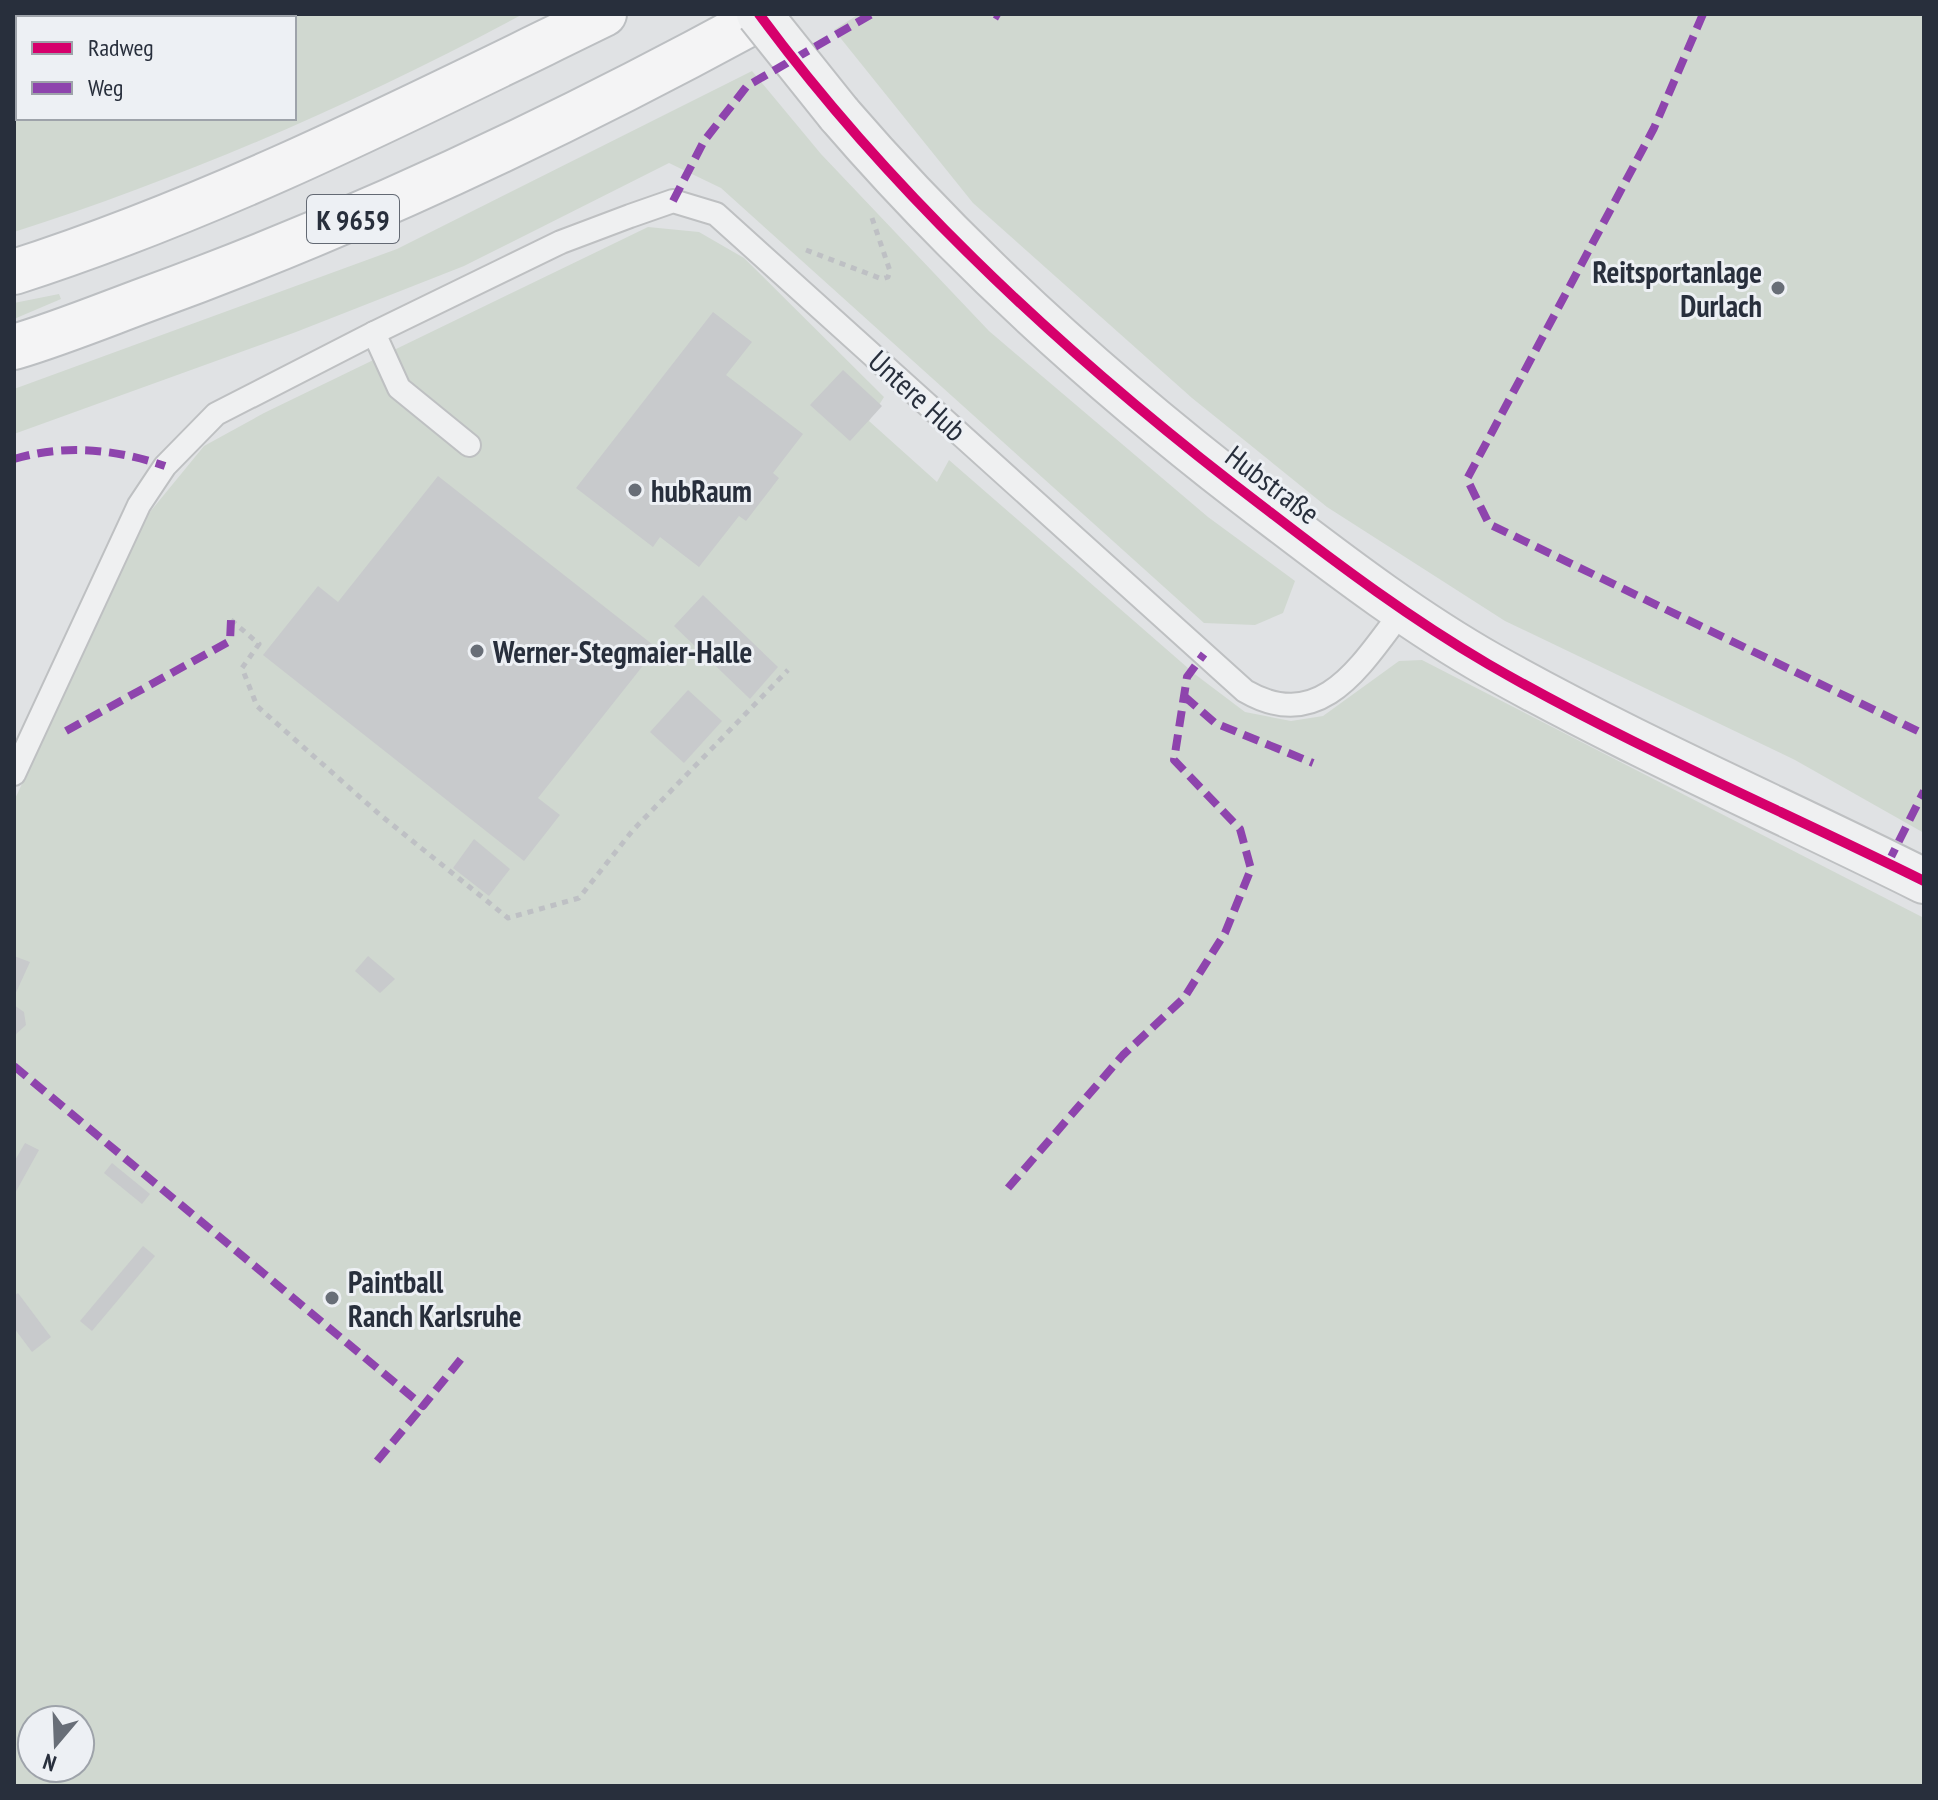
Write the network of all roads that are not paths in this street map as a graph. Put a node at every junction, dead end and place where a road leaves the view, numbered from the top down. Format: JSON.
{"nodes":[{"id":1,"x":604,"y":14,"type":"edge"},
{"id":2,"x":759,"y":14,"type":"edge"},
{"id":3,"x":767,"y":14,"type":"edge"},
{"id":4,"x":14,"y":272,"type":"edge"},
{"id":5,"x":374,"y":333,"type":"junction"},
{"id":6,"x":14,"y":347,"type":"edge"},
{"id":7,"x":469,"y":445,"type":"dead end"},
{"id":8,"x":1403,"y":610,"type":"junction"},
{"id":9,"x":14,"y":774,"type":"edge"},
{"id":10,"x":1924,"y":881,"type":"edge"}],
"edges":[{"from":1,"to":4,"type":"main road","number":"K 9659"},
{"from":2,"to":8,"type":"street","name":"Hubstraße","bridge":true},
{"from":3,"to":6,"type":"main road","number":"K 9659"},
{"from":5,"to":7,"type":"lane"},
{"from":5,"to":8,"type":"lane","name":"Untere Hub"},
{"from":5,"to":9,"type":"lane","name":"Untere Hub"},
{"from":8,"to":10,"type":"street","name":"Hubstraße"}]}
